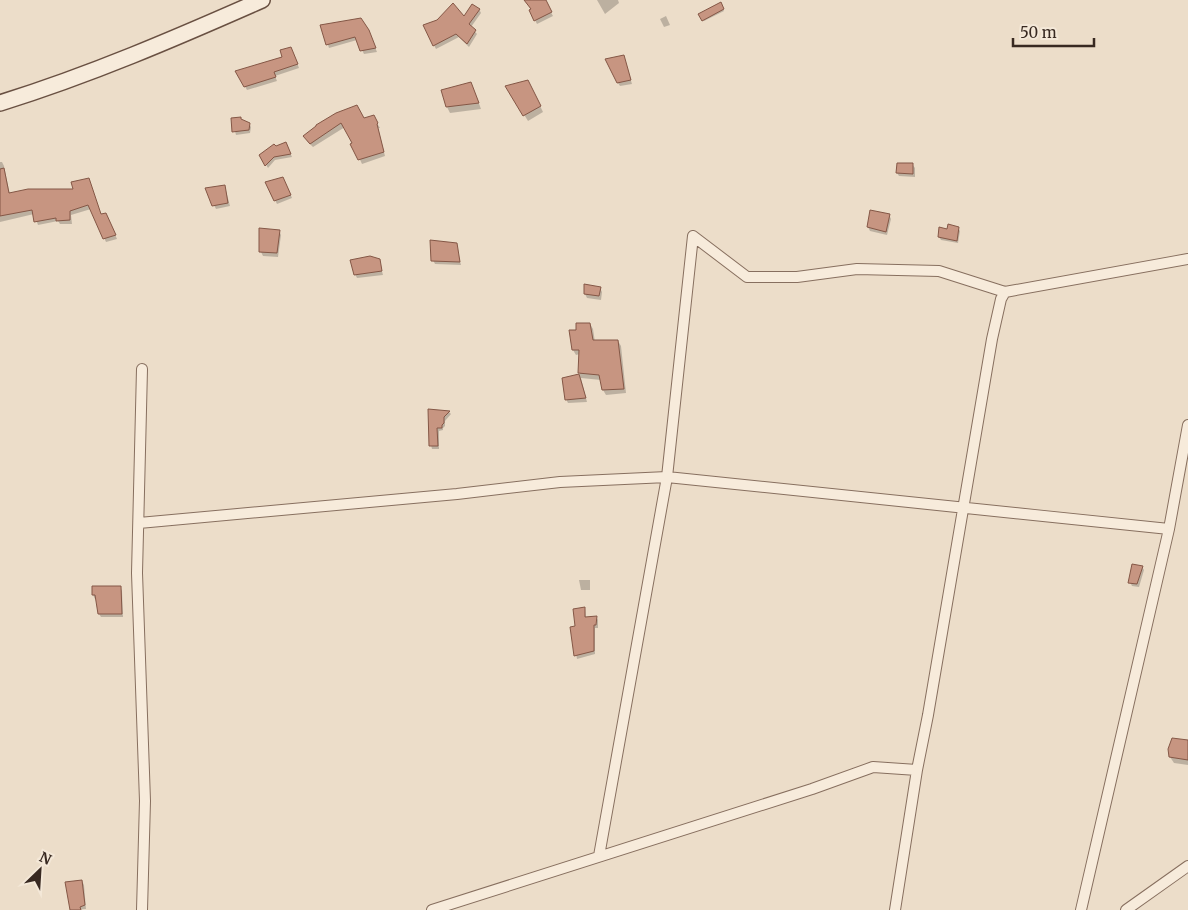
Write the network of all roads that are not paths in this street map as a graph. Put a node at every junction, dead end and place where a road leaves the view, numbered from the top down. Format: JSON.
{"nodes":[{"id":1,"x":262,"y":0,"type":"edge"},
{"id":2,"x":0,"y":103,"type":"edge"},
{"id":3,"x":1188,"y":259,"type":"edge"},
{"id":4,"x":1005,"y":292,"type":"junction"},
{"id":5,"x":142,"y":369,"type":"dead end"},
{"id":6,"x":1188,"y":425,"type":"edge"},
{"id":7,"x":667,"y":477,"type":"junction"},
{"id":8,"x":963,"y":508,"type":"junction"},
{"id":9,"x":138,"y":523,"type":"junction"},
{"id":10,"x":1169,"y":529,"type":"junction"},
{"id":11,"x":917,"y":770,"type":"junction"},
{"id":12,"x":599,"y":856,"type":"junction"},
{"id":13,"x":1188,"y":866,"type":"edge"},
{"id":14,"x":142,"y":910,"type":"edge"},
{"id":15,"x":432,"y":910,"type":"edge"},
{"id":16,"x":895,"y":910,"type":"edge"},
{"id":17,"x":1081,"y":910,"type":"edge"},
{"id":18,"x":1126,"y":910,"type":"edge"}],
"edges":[{"from":1,"to":2,"type":"main road"},
{"from":3,"to":4,"type":"street"},
{"from":4,"to":7,"type":"street"},
{"from":4,"to":8,"type":"street"},
{"from":5,"to":9,"type":"street"},
{"from":6,"to":10,"type":"street"},
{"from":7,"to":8,"type":"street"},
{"from":7,"to":9,"type":"street"},
{"from":7,"to":12,"type":"street"},
{"from":8,"to":10,"type":"street"},
{"from":8,"to":11,"type":"street"},
{"from":9,"to":14,"type":"street"},
{"from":10,"to":17,"type":"street"},
{"from":11,"to":12,"type":"street"},
{"from":11,"to":16,"type":"street"},
{"from":12,"to":15,"type":"street"},
{"from":13,"to":18,"type":"street"}]}
